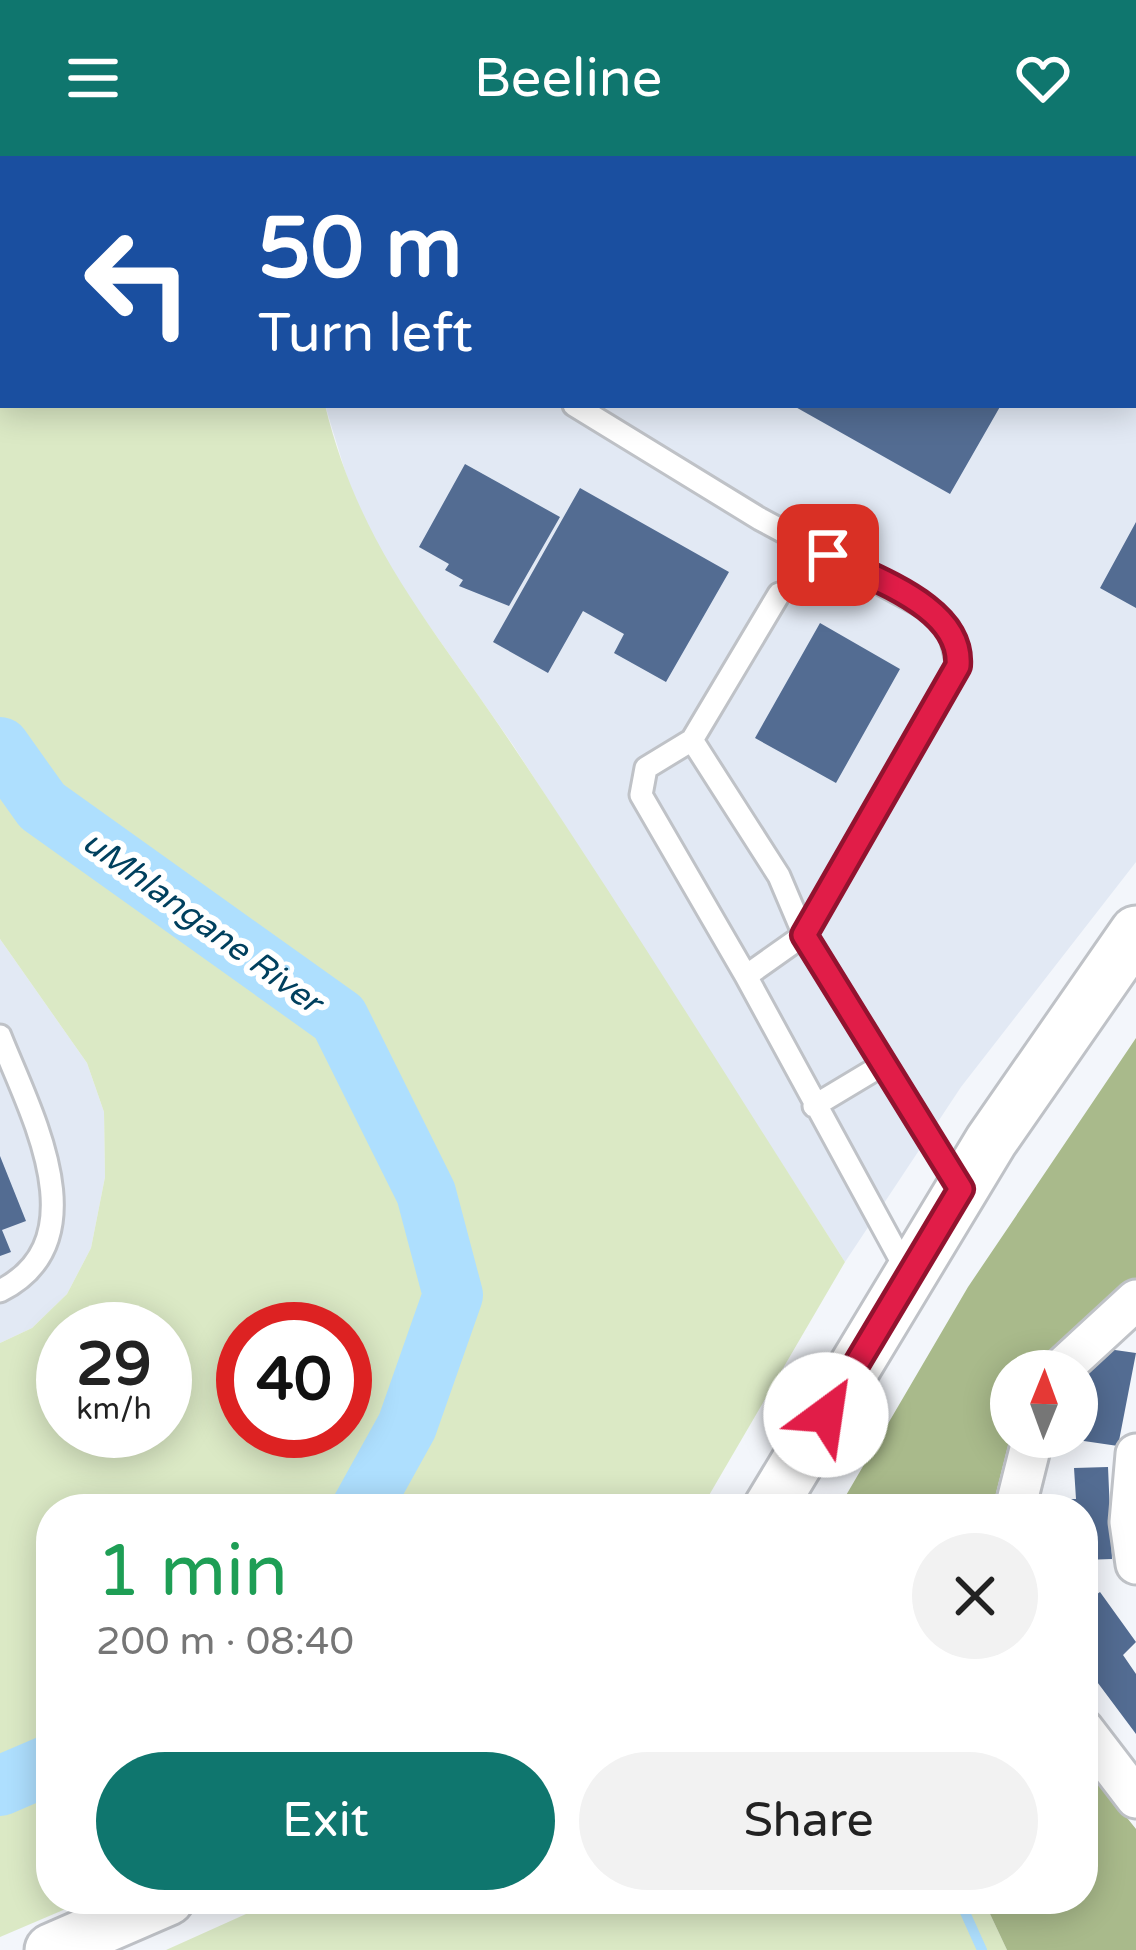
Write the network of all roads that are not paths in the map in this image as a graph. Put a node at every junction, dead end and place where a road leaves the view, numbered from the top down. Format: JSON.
{"nodes":[{"id":1,"x":579,"y":408,"type":"edge"},
{"id":2,"x":779,"y":594,"type":"dead end"},
{"id":3,"x":692,"y":740,"type":"junction"},
{"id":4,"x":1136,"y":932,"type":"edge"},
{"id":5,"x":804,"y":935,"type":"junction"},
{"id":6,"x":746,"y":976,"type":"junction"},
{"id":7,"x":0,"y":1036,"type":"edge"},
{"id":8,"x":884,"y":1064,"type":"junction"},
{"id":9,"x":814,"y":1106,"type":"junction"},
{"id":10,"x":961,"y":1189,"type":"junction"},
{"id":11,"x":910,"y":1276,"type":"junction"},
{"id":12,"x":0,"y":1291,"type":"edge"},
{"id":13,"x":1136,"y":1300,"type":"edge"},
{"id":14,"x":1082,"y":1350,"type":"edge"},
{"id":15,"x":1136,"y":1454,"type":"edge"},
{"id":16,"x":1028,"y":1458,"type":"edge"},
{"id":17,"x":778,"y":1494,"type":"edge"},
{"id":18,"x":1019,"y":1494,"type":"edge"},
{"id":19,"x":1136,"y":1564,"type":"edge"},
{"id":20,"x":1098,"y":1749,"type":"edge"},
{"id":21,"x":1136,"y":1798,"type":"edge"},
{"id":22,"x":134,"y":1914,"type":"edge"},
{"id":23,"x":51,"y":1950,"type":"edge"}],
"edges":[{"from":1,"to":5,"type":"lane"},
{"from":2,"to":3,"type":"lane"},
{"from":3,"to":5,"type":"lane"},
{"from":3,"to":6,"type":"lane"},
{"from":4,"to":10,"type":"street"},
{"from":5,"to":6,"type":"lane"},
{"from":5,"to":8,"type":"lane"},
{"from":6,"to":9,"type":"lane"},
{"from":7,"to":12,"type":"lane"},
{"from":8,"to":9,"type":"lane"},
{"from":8,"to":10,"type":"lane"},
{"from":9,"to":11,"type":"lane"},
{"from":10,"to":11,"type":"street"},
{"from":11,"to":17,"type":"street"},
{"from":13,"to":14,"type":"street"},
{"from":15,"to":19,"type":"street"},
{"from":16,"to":18,"type":"street"},
{"from":20,"to":21,"type":"street"},
{"from":22,"to":23,"type":"street"}]}
